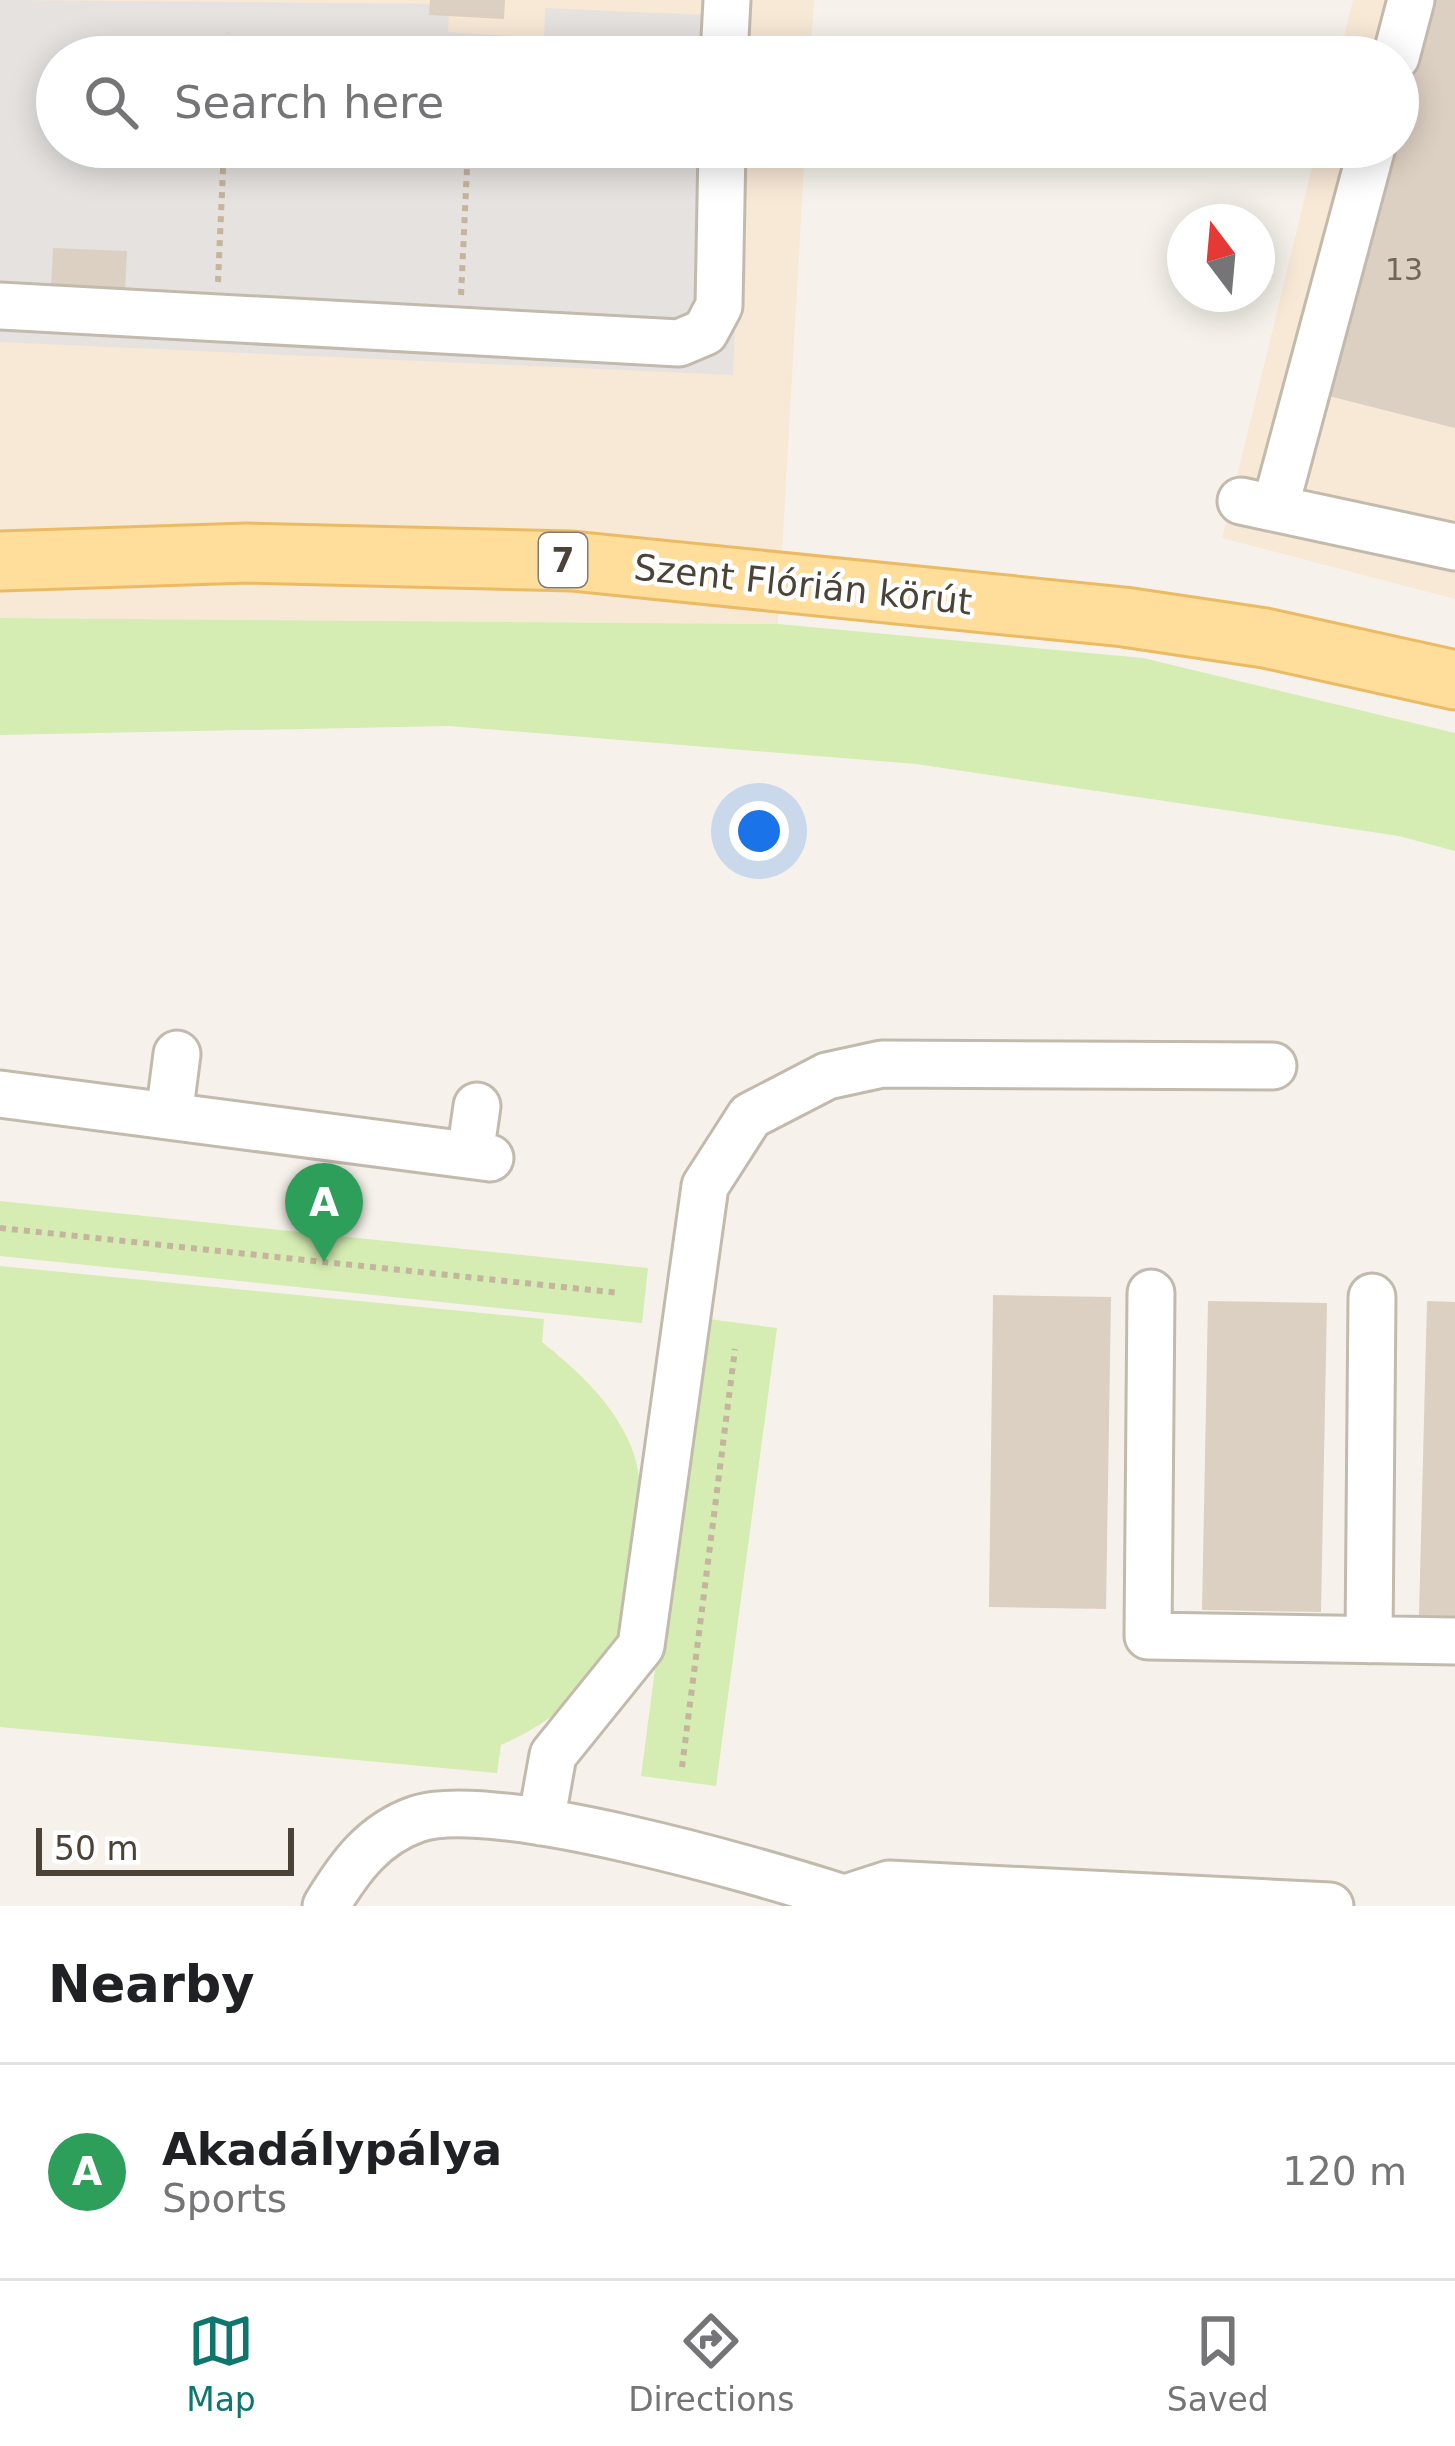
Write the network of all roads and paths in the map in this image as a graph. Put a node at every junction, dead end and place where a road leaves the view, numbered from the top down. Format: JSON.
{"nodes":[{"id":1,"x":727,"y":0,"type":"edge"},
{"id":2,"x":1411,"y":0,"type":"edge"},
{"id":3,"x":725,"y":36,"type":"edge"},
{"id":4,"x":1402,"y":36,"type":"edge"},
{"id":5,"x":223,"y":168,"type":"edge"},
{"id":6,"x":467,"y":168,"type":"edge"},
{"id":7,"x":722,"y":168,"type":"edge"},
{"id":8,"x":1365,"y":168,"type":"edge"},
{"id":9,"x":0,"y":306,"type":"edge"},
{"id":10,"x":217,"y":316,"type":"junction"},
{"id":11,"x":459,"y":328,"type":"junction"},
{"id":12,"x":1455,"y":548,"type":"edge"},
{"id":13,"x":0,"y":561,"type":"edge"},
{"id":14,"x":1455,"y":680,"type":"edge"},
{"id":15,"x":177,"y":1054,"type":"dead end"},
{"id":16,"x":1273,"y":1066,"type":"dead end"},
{"id":17,"x":0,"y":1094,"type":"edge"},
{"id":18,"x":477,"y":1106,"type":"dead end"},
{"id":19,"x":169,"y":1116,"type":"junction"},
{"id":20,"x":0,"y":1228,"type":"edge"},
{"id":21,"x":620,"y":1293,"type":"dead end"},
{"id":22,"x":1150,"y":1293,"type":"dead end"},
{"id":23,"x":1372,"y":1297,"type":"dead end"},
{"id":24,"x":735,"y":1348,"type":"dead end"},
{"id":25,"x":1369,"y":1640,"type":"junction"},
{"id":26,"x":1455,"y":1641,"type":"edge"},
{"id":27,"x":682,"y":1767,"type":"dead end"},
{"id":28,"x":541,"y":1822,"type":"junction"},
{"id":29,"x":831,"y":1901,"type":"edge"},
{"id":30,"x":326,"y":1906,"type":"edge"},
{"id":31,"x":1330,"y":1906,"type":"edge"}],
"edges":[{"from":1,"to":3,"type":"lane"},
{"from":2,"to":4,"type":"lane"},
{"from":5,"to":10,"type":"path"},
{"from":6,"to":11,"type":"path"},
{"from":7,"to":11,"type":"lane"},
{"from":8,"to":12,"type":"lane"},
{"from":9,"to":10,"type":"lane"},
{"from":10,"to":11,"type":"lane"},
{"from":13,"to":14,"type":"main road","name":"Szent Flórián körút","number":"7"},
{"from":15,"to":19,"type":"lane"},
{"from":16,"to":28,"type":"lane"},
{"from":17,"to":19,"type":"lane"},
{"from":18,"to":19,"type":"lane"},
{"from":20,"to":21,"type":"path"},
{"from":22,"to":25,"type":"lane"},
{"from":23,"to":25,"type":"lane"},
{"from":24,"to":27,"type":"path"},
{"from":25,"to":26,"type":"lane"},
{"from":28,"to":29,"type":"lane"},
{"from":28,"to":30,"type":"lane"},
{"from":29,"to":31,"type":"lane"}]}
